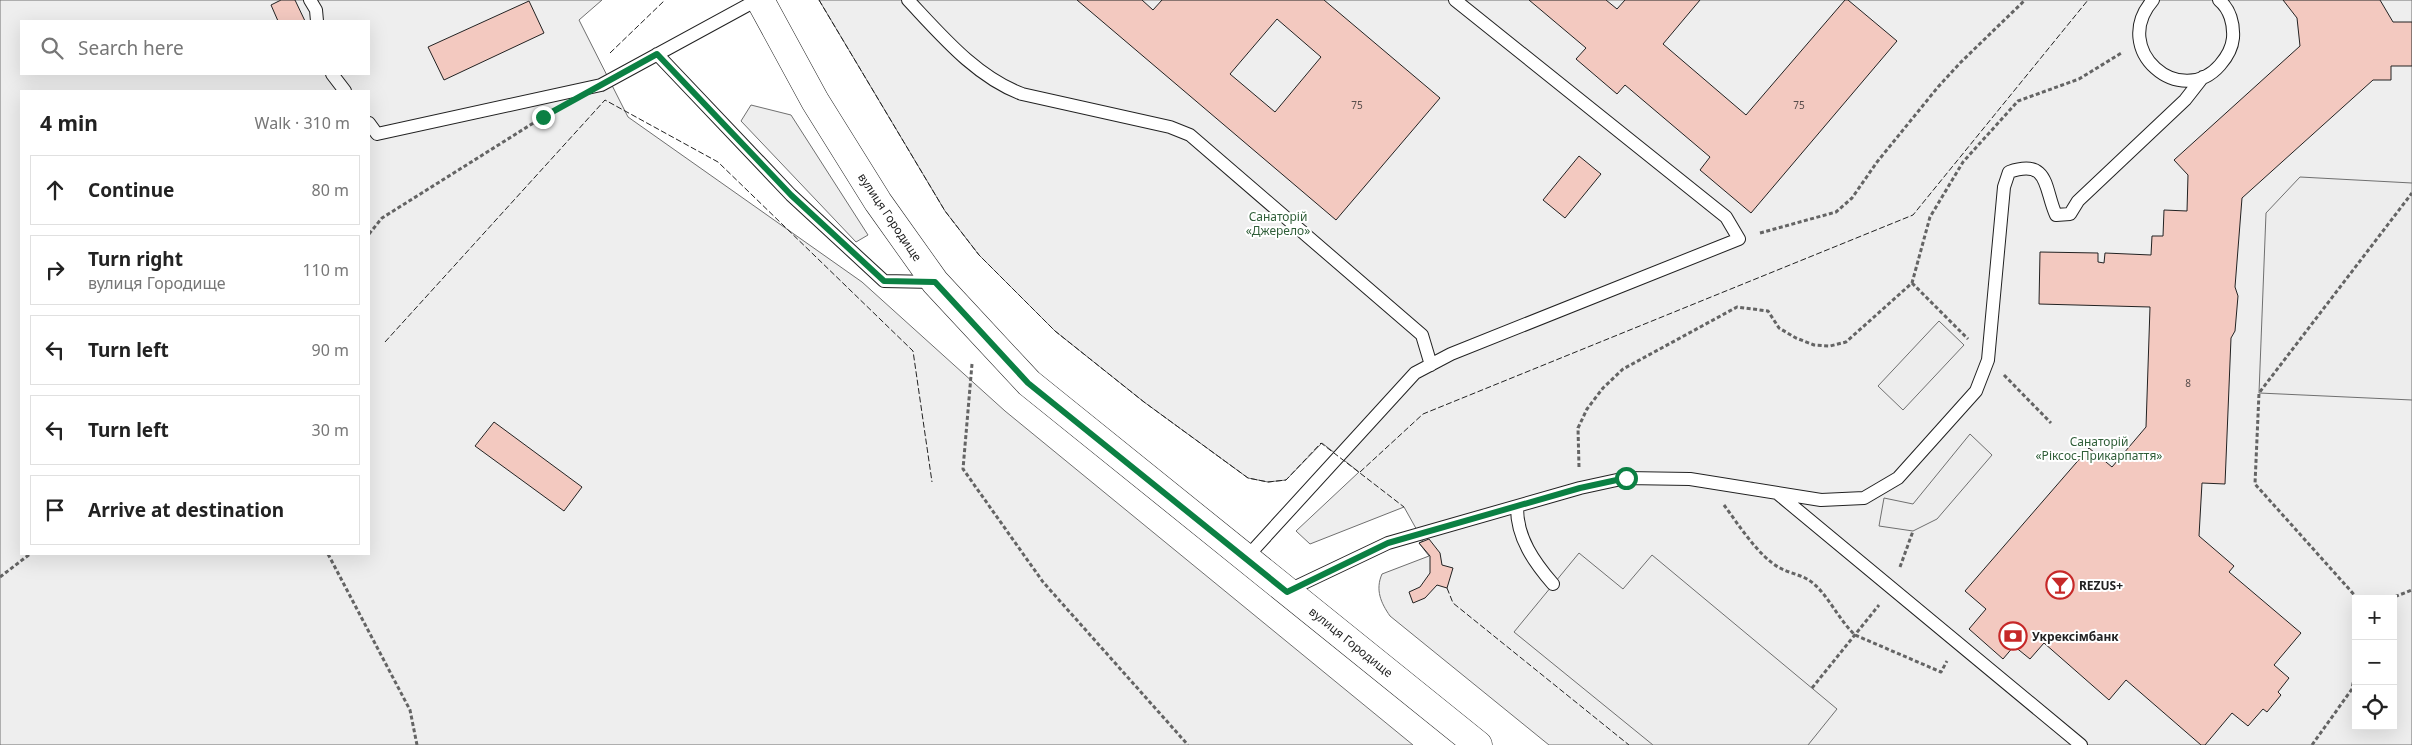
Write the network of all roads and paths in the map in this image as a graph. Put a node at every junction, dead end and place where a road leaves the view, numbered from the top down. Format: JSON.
{"nodes":[{"id":1,"x":310,"y":0,"type":"edge"},
{"id":2,"x":759,"y":0,"type":"edge"},
{"id":3,"x":908,"y":0,"type":"edge"},
{"id":4,"x":1455,"y":0,"type":"edge"},
{"id":5,"x":2025,"y":0,"type":"edge"},
{"id":6,"x":2153,"y":0,"type":"edge"},
{"id":7,"x":2219,"y":0,"type":"edge"},
{"id":8,"x":317,"y":20,"type":"edge"},
{"id":9,"x":2140,"y":41,"type":"junction"},
{"id":10,"x":657,"y":54,"type":"junction"},
{"id":11,"x":333,"y":75,"type":"edge"},
{"id":12,"x":2203,"y":78,"type":"junction"},
{"id":13,"x":344,"y":90,"type":"edge"},
{"id":14,"x":543,"y":117,"type":"dead end"},
{"id":15,"x":370,"y":124,"type":"edge"},
{"id":16,"x":2412,"y":193,"type":"edge"},
{"id":17,"x":2406,"y":202,"type":"junction"},
{"id":18,"x":2412,"y":202,"type":"edge"},
{"id":19,"x":370,"y":233,"type":"edge"},
{"id":20,"x":1739,"y":239,"type":"junction"},
{"id":21,"x":935,"y":282,"type":"junction"},
{"id":22,"x":975,"y":326,"type":"junction"},
{"id":23,"x":1431,"y":365,"type":"junction"},
{"id":24,"x":1705,"y":481,"type":"junction"},
{"id":25,"x":1580,"y":488,"type":"junction"},
{"id":26,"x":1777,"y":493,"type":"junction"},
{"id":27,"x":1517,"y":508,"type":"junction"},
{"id":28,"x":1913,"y":531,"type":"dead end"},
{"id":29,"x":29,"y":555,"type":"edge"},
{"id":30,"x":329,"y":555,"type":"edge"},
{"id":31,"x":1246,"y":558,"type":"junction"},
{"id":32,"x":0,"y":577,"type":"edge"},
{"id":33,"x":1552,"y":584,"type":"dead end"},
{"id":34,"x":1892,"y":588,"type":"junction"},
{"id":35,"x":2412,"y":590,"type":"edge"},
{"id":36,"x":1287,"y":592,"type":"junction"},
{"id":37,"x":2354,"y":595,"type":"edge"},
{"id":38,"x":2397,"y":596,"type":"edge"},
{"id":39,"x":1855,"y":635,"type":"junction"},
{"id":40,"x":1958,"y":642,"type":"junction"},
{"id":41,"x":2353,"y":685,"type":"edge"},
{"id":42,"x":1812,"y":688,"type":"dead end"},
{"id":43,"x":418,"y":745,"type":"edge"},
{"id":44,"x":1188,"y":745,"type":"edge"},
{"id":45,"x":1478,"y":745,"type":"edge"},
{"id":46,"x":2081,"y":745,"type":"edge"},
{"id":47,"x":2312,"y":745,"type":"edge"}],
"edges":[{"from":1,"to":8,"type":"lane"},
{"from":2,"to":10,"type":"lane"},
{"from":2,"to":21,"type":"street","name":"вулиця Городище"},
{"from":3,"to":23,"type":"lane"},
{"from":4,"to":20,"type":"lane"},
{"from":5,"to":20,"type":"path"},
{"from":6,"to":9,"type":"lane"},
{"from":7,"to":12,"type":"lane"},
{"from":9,"to":12,"type":"lane"},
{"from":9,"to":25,"type":"path"},
{"from":10,"to":15,"type":"lane"},
{"from":10,"to":21,"type":"lane"},
{"from":11,"to":13,"type":"lane"},
{"from":12,"to":26,"type":"lane"},
{"from":14,"to":19,"type":"path"},
{"from":16,"to":17,"type":"path"},
{"from":17,"to":18,"type":"path"},
{"from":17,"to":37,"type":"path"},
{"from":20,"to":23,"type":"lane"},
{"from":21,"to":22,"type":"street","name":"вулиця Городище"},
{"from":22,"to":31,"type":"street","name":"вулиця Городище"},
{"from":22,"to":44,"type":"path"},
{"from":23,"to":31,"type":"lane"},
{"from":24,"to":25,"type":"lane"},
{"from":24,"to":26,"type":"lane"},
{"from":24,"to":39,"type":"path"},
{"from":25,"to":27,"type":"lane"},
{"from":26,"to":34,"type":"lane"},
{"from":27,"to":33,"type":"lane"},
{"from":27,"to":36,"type":"lane"},
{"from":28,"to":34,"type":"path"},
{"from":29,"to":32,"type":"path"},
{"from":30,"to":43,"type":"path"},
{"from":31,"to":36,"type":"street","name":"вулиця Городище"},
{"from":34,"to":39,"type":"path"},
{"from":34,"to":40,"type":"lane"},
{"from":35,"to":38,"type":"path"},
{"from":36,"to":45,"type":"street","name":"вулиця Городище"},
{"from":39,"to":40,"type":"path"},
{"from":39,"to":42,"type":"path"},
{"from":40,"to":46,"type":"lane"},
{"from":41,"to":47,"type":"path"}]}
